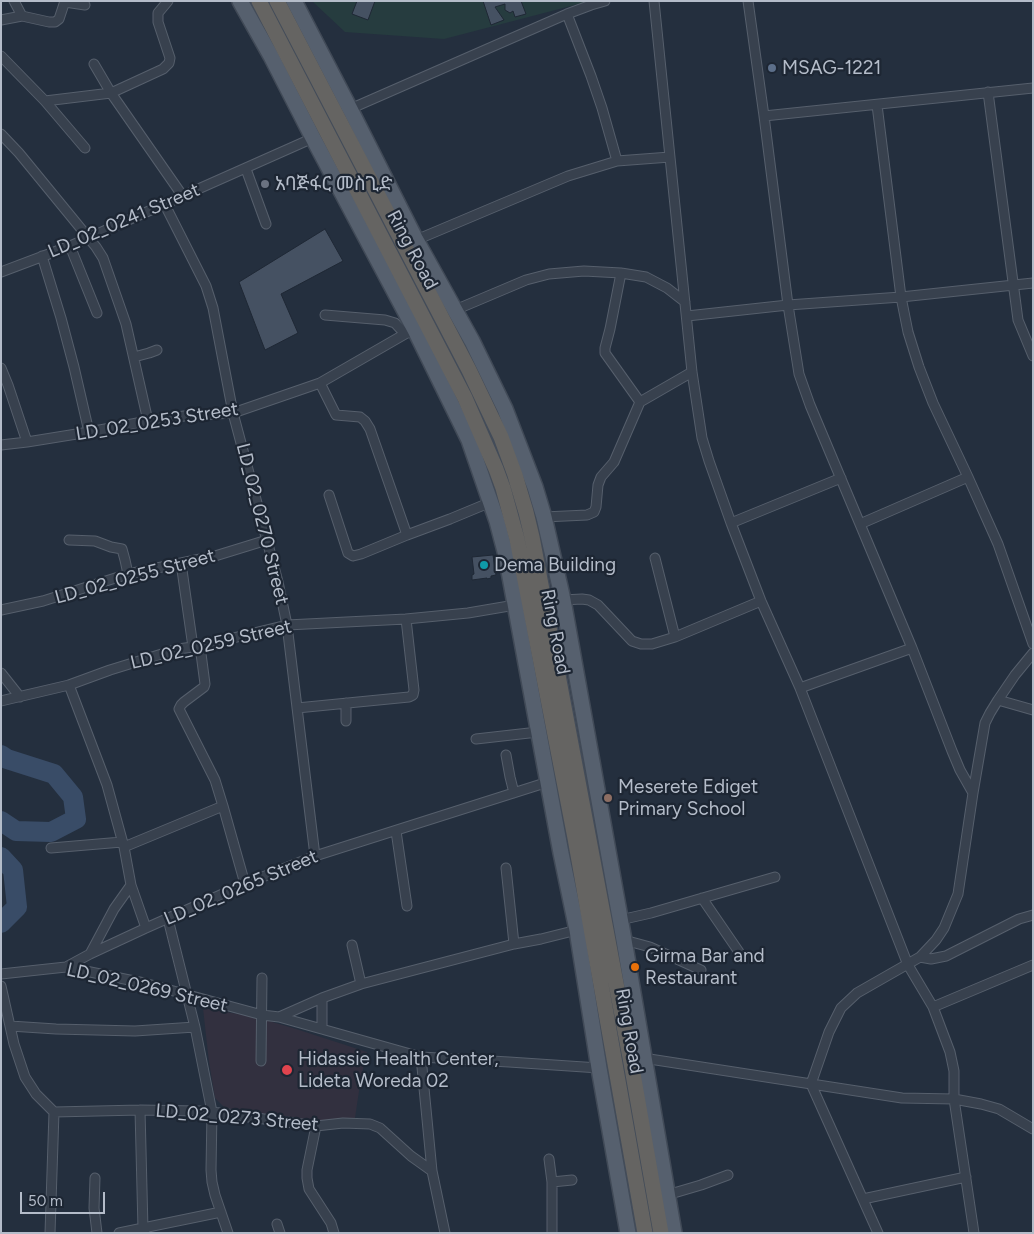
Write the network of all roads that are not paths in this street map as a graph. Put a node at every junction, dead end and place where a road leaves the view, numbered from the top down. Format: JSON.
{"nodes":[{"id":1,"x":14,"y":1,"type":"edge"},
{"id":2,"x":65,"y":1,"type":"edge"},
{"id":3,"x":168,"y":1,"type":"edge"},
{"id":4,"x":240,"y":1,"type":"edge"},
{"id":5,"x":259,"y":1,"type":"edge"},
{"id":6,"x":277,"y":1,"type":"edge"},
{"id":7,"x":294,"y":1,"type":"edge"},
{"id":8,"x":605,"y":1,"type":"edge"},
{"id":9,"x":654,"y":1,"type":"edge"},
{"id":10,"x":748,"y":1,"type":"edge"},
{"id":11,"x":85,"y":5,"type":"dead end"},
{"id":12,"x":567,"y":14,"type":"junction"},
{"id":13,"x":22,"y":16,"type":"junction"},
{"id":14,"x":1,"y":20,"type":"edge"},
{"id":15,"x":1,"y":56,"type":"edge"},
{"id":16,"x":94,"y":64,"type":"dead end"},
{"id":17,"x":1033,"y":88,"type":"edge"},
{"id":18,"x":988,"y":92,"type":"junction"},
{"id":19,"x":111,"y":93,"type":"junction"},
{"id":20,"x":45,"y":102,"type":"junction"},
{"id":21,"x":877,"y":105,"type":"junction"},
{"id":22,"x":350,"y":109,"type":"junction"},
{"id":23,"x":764,"y":116,"type":"junction"},
{"id":24,"x":1,"y":134,"type":"edge"},
{"id":25,"x":313,"y":138,"type":"junction"},
{"id":26,"x":85,"y":148,"type":"dead end"},
{"id":27,"x":670,"y":157,"type":"junction"},
{"id":28,"x":617,"y":161,"type":"junction"},
{"id":29,"x":246,"y":169,"type":"junction"},
{"id":30,"x":182,"y":195,"type":"junction"},
{"id":31,"x":164,"y":203,"type":"junction"},
{"id":32,"x":266,"y":224,"type":"dead end"},
{"id":33,"x":88,"y":238,"type":"junction"},
{"id":34,"x":416,"y":240,"type":"junction"},
{"id":35,"x":70,"y":246,"type":"junction"},
{"id":36,"x":42,"y":256,"type":"junction"},
{"id":37,"x":1,"y":272,"type":"edge"},
{"id":38,"x":620,"y":273,"type":"junction"},
{"id":39,"x":1033,"y":283,"type":"edge"},
{"id":40,"x":1014,"y":285,"type":"junction"},
{"id":41,"x":901,"y":297,"type":"junction"},
{"id":42,"x":685,"y":302,"type":"junction"},
{"id":43,"x":788,"y":305,"type":"junction"},
{"id":44,"x":455,"y":310,"type":"junction"},
{"id":45,"x":97,"y":313,"type":"dead end"},
{"id":46,"x":325,"y":315,"type":"dead end"},
{"id":47,"x":687,"y":316,"type":"junction"},
{"id":48,"x":410,"y":332,"type":"junction"},
{"id":49,"x":157,"y":350,"type":"dead end"},
{"id":50,"x":1033,"y":356,"type":"edge"},
{"id":51,"x":134,"y":357,"type":"junction"},
{"id":52,"x":1,"y":368,"type":"edge"},
{"id":53,"x":692,"y":372,"type":"junction"},
{"id":54,"x":320,"y":383,"type":"junction"},
{"id":55,"x":640,"y":402,"type":"junction"},
{"id":56,"x":233,"y":413,"type":"junction"},
{"id":57,"x":148,"y":421,"type":"junction"},
{"id":58,"x":89,"y":432,"type":"junction"},
{"id":59,"x":28,"y":442,"type":"junction"},
{"id":60,"x":1,"y":445,"type":"edge"},
{"id":61,"x":968,"y":477,"type":"junction"},
{"id":62,"x":841,"y":478,"type":"junction"},
{"id":63,"x":328,"y":495,"type":"dead end"},
{"id":64,"x":491,"y":502,"type":"junction"},
{"id":65,"x":544,"y":517,"type":"junction"},
{"id":66,"x":731,"y":523,"type":"junction"},
{"id":67,"x":860,"y":524,"type":"junction"},
{"id":68,"x":407,"y":535,"type":"junction"},
{"id":69,"x":69,"y":540,"type":"dead end"},
{"id":70,"x":267,"y":540,"type":"junction"},
{"id":71,"x":655,"y":558,"type":"dead end"},
{"id":72,"x":181,"y":563,"type":"junction"},
{"id":73,"x":128,"y":574,"type":"junction"},
{"id":74,"x":563,"y":600,"type":"junction"},
{"id":75,"x":761,"y":601,"type":"junction"},
{"id":76,"x":515,"y":605,"type":"junction"},
{"id":77,"x":1,"y":610,"type":"edge"},
{"id":78,"x":406,"y":619,"type":"junction"},
{"id":79,"x":287,"y":625,"type":"junction"},
{"id":80,"x":675,"y":636,"type":"junction"},
{"id":81,"x":1033,"y":644,"type":"edge"},
{"id":82,"x":197,"y":647,"type":"junction"},
{"id":83,"x":912,"y":648,"type":"junction"},
{"id":84,"x":1033,"y":653,"type":"edge"},
{"id":85,"x":1,"y":673,"type":"edge"},
{"id":86,"x":69,"y":685,"type":"junction"},
{"id":87,"x":800,"y":688,"type":"junction"},
{"id":88,"x":20,"y":697,"type":"junction"},
{"id":89,"x":998,"y":700,"type":"junction"},
{"id":90,"x":1,"y":701,"type":"edge"},
{"id":91,"x":346,"y":703,"type":"junction"},
{"id":92,"x":297,"y":708,"type":"junction"},
{"id":93,"x":1033,"y":710,"type":"edge"},
{"id":94,"x":346,"y":721,"type":"dead end"},
{"id":95,"x":538,"y":732,"type":"junction"},
{"id":96,"x":476,"y":739,"type":"dead end"},
{"id":97,"x":506,"y":755,"type":"dead end"},
{"id":98,"x":548,"y":782,"type":"junction"},
{"id":99,"x":514,"y":793,"type":"junction"},
{"id":100,"x":973,"y":793,"type":"junction"},
{"id":101,"x":224,"y":806,"type":"junction"},
{"id":102,"x":396,"y":831,"type":"junction"},
{"id":103,"x":123,"y":845,"type":"junction"},
{"id":104,"x":51,"y":848,"type":"dead end"},
{"id":105,"x":315,"y":856,"type":"junction"},
{"id":106,"x":506,"y":868,"type":"dead end"},
{"id":107,"x":775,"y":877,"type":"dead end"},
{"id":108,"x":245,"y":884,"type":"junction"},
{"id":109,"x":131,"y":885,"type":"junction"},
{"id":110,"x":702,"y":898,"type":"junction"},
{"id":111,"x":407,"y":906,"type":"dead end"},
{"id":112,"x":1033,"y":915,"type":"edge"},
{"id":113,"x":168,"y":919,"type":"junction"},
{"id":114,"x":620,"y":920,"type":"junction"},
{"id":115,"x":146,"y":928,"type":"junction"},
{"id":116,"x":577,"y":930,"type":"junction"},
{"id":117,"x":624,"y":940,"type":"junction"},
{"id":118,"x":514,"y":944,"type":"junction"},
{"id":119,"x":352,"y":945,"type":"dead end"},
{"id":120,"x":739,"y":952,"type":"dead end"},
{"id":121,"x":90,"y":954,"type":"junction"},
{"id":122,"x":920,"y":957,"type":"junction"},
{"id":123,"x":908,"y":965,"type":"junction"},
{"id":124,"x":1033,"y":966,"type":"edge"},
{"id":125,"x":66,"y":967,"type":"junction"},
{"id":126,"x":702,"y":970,"type":"dead end"},
{"id":127,"x":1,"y":974,"type":"edge"},
{"id":128,"x":262,"y":978,"type":"dead end"},
{"id":129,"x":361,"y":984,"type":"junction"},
{"id":130,"x":1,"y":986,"type":"edge"},
{"id":131,"x":187,"y":995,"type":"junction"},
{"id":132,"x":322,"y":998,"type":"junction"},
{"id":133,"x":933,"y":1007,"type":"junction"},
{"id":134,"x":262,"y":1015,"type":"junction"},
{"id":135,"x":279,"y":1017,"type":"junction"},
{"id":136,"x":10,"y":1026,"type":"junction"},
{"id":137,"x":195,"y":1027,"type":"junction"},
{"id":138,"x":322,"y":1029,"type":"junction"},
{"id":139,"x":421,"y":1057,"type":"junction"},
{"id":140,"x":643,"y":1058,"type":"junction"},
{"id":141,"x":262,"y":1062,"type":"dead end"},
{"id":142,"x":599,"y":1068,"type":"junction"},
{"id":143,"x":811,"y":1084,"type":"junction"},
{"id":144,"x":954,"y":1099,"type":"junction"},
{"id":145,"x":140,"y":1110,"type":"junction"},
{"id":146,"x":54,"y":1112,"type":"junction"},
{"id":147,"x":212,"y":1112,"type":"junction"},
{"id":148,"x":316,"y":1126,"type":"junction"},
{"id":149,"x":1033,"y":1129,"type":"edge"},
{"id":150,"x":549,"y":1159,"type":"dead end"},
{"id":151,"x":432,"y":1171,"type":"junction"},
{"id":152,"x":728,"y":1175,"type":"dead end"},
{"id":153,"x":966,"y":1177,"type":"junction"},
{"id":154,"x":95,"y":1178,"type":"dead end"},
{"id":155,"x":572,"y":1180,"type":"dead end"},
{"id":156,"x":552,"y":1182,"type":"junction"},
{"id":157,"x":667,"y":1195,"type":"junction"},
{"id":158,"x":863,"y":1199,"type":"junction"},
{"id":159,"x":221,"y":1212,"type":"junction"},
{"id":160,"x":144,"y":1231,"type":"edge"},
{"id":161,"x":50,"y":1233,"type":"edge"},
{"id":162,"x":97,"y":1233,"type":"edge"},
{"id":163,"x":119,"y":1233,"type":"edge"},
{"id":164,"x":228,"y":1233,"type":"edge"},
{"id":165,"x":334,"y":1233,"type":"edge"},
{"id":166,"x":445,"y":1233,"type":"edge"},
{"id":167,"x":552,"y":1233,"type":"edge"},
{"id":168,"x":628,"y":1233,"type":"edge"},
{"id":169,"x":645,"y":1233,"type":"edge"},
{"id":170,"x":661,"y":1233,"type":"edge"},
{"id":171,"x":674,"y":1233,"type":"edge"},
{"id":172,"x":878,"y":1233,"type":"edge"},
{"id":173,"x":974,"y":1233,"type":"edge"}],
"edges":[{"from":1,"to":13,"type":"street"},
{"from":2,"to":11,"type":"street"},
{"from":2,"to":13,"type":"street"},
{"from":3,"to":19,"type":"street"},
{"from":4,"to":25,"type":"main road"},
{"from":5,"to":169,"type":"highway","name":"Ring Road"},
{"from":6,"to":170,"type":"highway","name":"Ring Road"},
{"from":7,"to":22,"type":"main road"},
{"from":8,"to":12,"type":"street"},
{"from":9,"to":27,"type":"street"},
{"from":10,"to":23,"type":"street"},
{"from":12,"to":22,"type":"street"},
{"from":12,"to":28,"type":"street"},
{"from":13,"to":14,"type":"street"},
{"from":15,"to":20,"type":"street"},
{"from":16,"to":19,"type":"street"},
{"from":17,"to":18,"type":"street"},
{"from":18,"to":21,"type":"street"},
{"from":18,"to":40,"type":"street"},
{"from":19,"to":20,"type":"street"},
{"from":19,"to":30,"type":"street"},
{"from":20,"to":26,"type":"street"},
{"from":21,"to":23,"type":"street"},
{"from":21,"to":41,"type":"street"},
{"from":22,"to":34,"type":"main road"},
{"from":23,"to":43,"type":"street"},
{"from":24,"to":33,"type":"street"},
{"from":25,"to":29,"type":"street","name":"LD_02_0241 Street"},
{"from":25,"to":48,"type":"main road"},
{"from":27,"to":28,"type":"street"},
{"from":27,"to":42,"type":"street"},
{"from":28,"to":34,"type":"street"},
{"from":29,"to":30,"type":"street","name":"LD_02_0241 Street"},
{"from":29,"to":32,"type":"street"},
{"from":30,"to":31,"type":"street","name":"LD_02_0241 Street"},
{"from":31,"to":33,"type":"street","name":"LD_02_0241 Street"},
{"from":31,"to":56,"type":"street","name":"LD_02_0270 Street"},
{"from":33,"to":35,"type":"street","name":"LD_02_0241 Street"},
{"from":33,"to":51,"type":"street"},
{"from":34,"to":44,"type":"main road"},
{"from":35,"to":36,"type":"street","name":"LD_02_0241 Street"},
{"from":35,"to":45,"type":"street"},
{"from":36,"to":37,"type":"street","name":"LD_02_0241 Street"},
{"from":36,"to":58,"type":"street"},
{"from":38,"to":42,"type":"street"},
{"from":38,"to":44,"type":"street"},
{"from":38,"to":55,"type":"street"},
{"from":39,"to":40,"type":"street"},
{"from":40,"to":41,"type":"street"},
{"from":40,"to":50,"type":"street"},
{"from":41,"to":43,"type":"street"},
{"from":41,"to":61,"type":"street"},
{"from":42,"to":47,"type":"street"},
{"from":43,"to":47,"type":"street"},
{"from":43,"to":62,"type":"street"},
{"from":44,"to":65,"type":"main road"},
{"from":46,"to":48,"type":"street"},
{"from":47,"to":53,"type":"street"},
{"from":48,"to":54,"type":"street","name":"LD_02_0253 Street"},
{"from":48,"to":64,"type":"main road"},
{"from":49,"to":51,"type":"street"},
{"from":51,"to":57,"type":"street"},
{"from":52,"to":59,"type":"street"},
{"from":53,"to":55,"type":"street"},
{"from":53,"to":66,"type":"street"},
{"from":54,"to":56,"type":"street","name":"LD_02_0253 Street"},
{"from":54,"to":68,"type":"street"},
{"from":55,"to":65,"type":"street"},
{"from":56,"to":57,"type":"street","name":"LD_02_0253 Street"},
{"from":56,"to":70,"type":"street","name":"LD_02_0270 Street"},
{"from":57,"to":58,"type":"street","name":"LD_02_0253 Street"},
{"from":58,"to":59,"type":"street","name":"LD_02_0253 Street"},
{"from":59,"to":60,"type":"street","name":"LD_02_0253 Street"},
{"from":61,"to":67,"type":"street"},
{"from":61,"to":81,"type":"street"},
{"from":62,"to":66,"type":"street"},
{"from":62,"to":67,"type":"street"},
{"from":63,"to":68,"type":"street"},
{"from":64,"to":68,"type":"street"},
{"from":64,"to":76,"type":"main road"},
{"from":65,"to":74,"type":"main road"},
{"from":66,"to":75,"type":"street"},
{"from":67,"to":83,"type":"street"},
{"from":69,"to":73,"type":"street"},
{"from":70,"to":72,"type":"street","name":"LD_02_0255 Street"},
{"from":70,"to":79,"type":"street","name":"LD_02_0270 Street"},
{"from":71,"to":80,"type":"street"},
{"from":72,"to":73,"type":"street","name":"LD_02_0255 Street"},
{"from":72,"to":82,"type":"street"},
{"from":73,"to":77,"type":"street","name":"LD_02_0255 Street"},
{"from":74,"to":80,"type":"street"},
{"from":74,"to":114,"type":"main road"},
{"from":75,"to":80,"type":"street"},
{"from":75,"to":87,"type":"street"},
{"from":76,"to":78,"type":"street","name":"LD_02_0259 Street"},
{"from":76,"to":95,"type":"main road"},
{"from":78,"to":79,"type":"street","name":"LD_02_0259 Street"},
{"from":78,"to":91,"type":"street"},
{"from":79,"to":82,"type":"street","name":"LD_02_0259 Street"},
{"from":79,"to":92,"type":"street","name":"LD_02_0270 Street"},
{"from":82,"to":86,"type":"street","name":"LD_02_0259 Street"},
{"from":82,"to":101,"type":"street"},
{"from":83,"to":87,"type":"street"},
{"from":83,"to":100,"type":"street"},
{"from":84,"to":89,"type":"street"},
{"from":85,"to":88,"type":"street"},
{"from":86,"to":88,"type":"street","name":"LD_02_0259 Street"},
{"from":86,"to":103,"type":"street"},
{"from":87,"to":123,"type":"street"},
{"from":88,"to":90,"type":"street","name":"LD_02_0259 Street"},
{"from":89,"to":93,"type":"street"},
{"from":89,"to":100,"type":"street"},
{"from":91,"to":92,"type":"street"},
{"from":91,"to":94,"type":"street"},
{"from":92,"to":105,"type":"street","name":"LD_02_0270 Street"},
{"from":95,"to":96,"type":"street"},
{"from":95,"to":98,"type":"main road"},
{"from":97,"to":99,"type":"street"},
{"from":98,"to":99,"type":"street","name":"LD_02_0265 Street"},
{"from":98,"to":116,"type":"main road"},
{"from":99,"to":102,"type":"street","name":"LD_02_0265 Street"},
{"from":100,"to":122,"type":"street"},
{"from":101,"to":103,"type":"street"},
{"from":101,"to":108,"type":"street"},
{"from":102,"to":105,"type":"street","name":"LD_02_0265 Street"},
{"from":102,"to":111,"type":"street"},
{"from":103,"to":104,"type":"street"},
{"from":103,"to":109,"type":"street"},
{"from":105,"to":108,"type":"street","name":"LD_02_0265 Street"},
{"from":106,"to":118,"type":"street"},
{"from":107,"to":110,"type":"street"},
{"from":108,"to":113,"type":"street","name":"LD_02_0265 Street"},
{"from":109,"to":115,"type":"street"},
{"from":109,"to":121,"type":"street"},
{"from":110,"to":114,"type":"street"},
{"from":110,"to":120,"type":"street"},
{"from":112,"to":122,"type":"street"},
{"from":113,"to":115,"type":"street","name":"LD_02_0265 Street"},
{"from":113,"to":131,"type":"street"},
{"from":114,"to":117,"type":"main road"},
{"from":115,"to":121,"type":"street","name":"LD_02_0265 Street"},
{"from":116,"to":118,"type":"street"},
{"from":116,"to":142,"type":"main road"},
{"from":117,"to":126,"type":"street"},
{"from":117,"to":140,"type":"main road"},
{"from":118,"to":129,"type":"street"},
{"from":119,"to":129,"type":"street"},
{"from":121,"to":125,"type":"street","name":"LD_02_0265 Street"},
{"from":122,"to":123,"type":"street"},
{"from":123,"to":133,"type":"street"},
{"from":123,"to":143,"type":"street"},
{"from":124,"to":133,"type":"street"},
{"from":125,"to":127,"type":"street","name":"LD_02_0269 Street"},
{"from":125,"to":131,"type":"street","name":"LD_02_0269 Street"},
{"from":128,"to":134,"type":"street"},
{"from":129,"to":132,"type":"street"},
{"from":130,"to":136,"type":"street"},
{"from":131,"to":134,"type":"street","name":"LD_02_0269 Street"},
{"from":131,"to":137,"type":"street"},
{"from":132,"to":135,"type":"street"},
{"from":132,"to":138,"type":"street"},
{"from":133,"to":144,"type":"street"},
{"from":134,"to":135,"type":"street","name":"LD_02_0269 Street"},
{"from":134,"to":141,"type":"street"},
{"from":135,"to":138,"type":"street","name":"LD_02_0269 Street"},
{"from":136,"to":137,"type":"street"},
{"from":136,"to":146,"type":"street"},
{"from":137,"to":147,"type":"street"},
{"from":138,"to":139,"type":"street","name":"LD_02_0269 Street"},
{"from":139,"to":142,"type":"street","name":"LD_02_0269 Street"},
{"from":139,"to":151,"type":"street"},
{"from":140,"to":143,"type":"street"},
{"from":140,"to":157,"type":"main road"},
{"from":142,"to":168,"type":"main road"},
{"from":143,"to":144,"type":"street"},
{"from":143,"to":158,"type":"street"},
{"from":144,"to":149,"type":"street"},
{"from":144,"to":153,"type":"street"},
{"from":145,"to":146,"type":"street","name":"LD_02_0273 Street"},
{"from":145,"to":147,"type":"street","name":"LD_02_0273 Street"},
{"from":145,"to":160,"type":"street"},
{"from":146,"to":161,"type":"street"},
{"from":147,"to":148,"type":"street","name":"LD_02_0273 Street"},
{"from":147,"to":159,"type":"street"},
{"from":148,"to":151,"type":"street","name":"LD_02_0273 Street"},
{"from":148,"to":165,"type":"street"},
{"from":150,"to":156,"type":"street"},
{"from":151,"to":166,"type":"street"},
{"from":152,"to":157,"type":"street"},
{"from":153,"to":158,"type":"street"},
{"from":153,"to":173,"type":"street"},
{"from":154,"to":162,"type":"street"},
{"from":155,"to":156,"type":"street"},
{"from":156,"to":167,"type":"street"},
{"from":157,"to":171,"type":"main road"},
{"from":158,"to":172,"type":"street"},
{"from":159,"to":160,"type":"street"},
{"from":159,"to":164,"type":"street"},
{"from":160,"to":163,"type":"street"}]}
